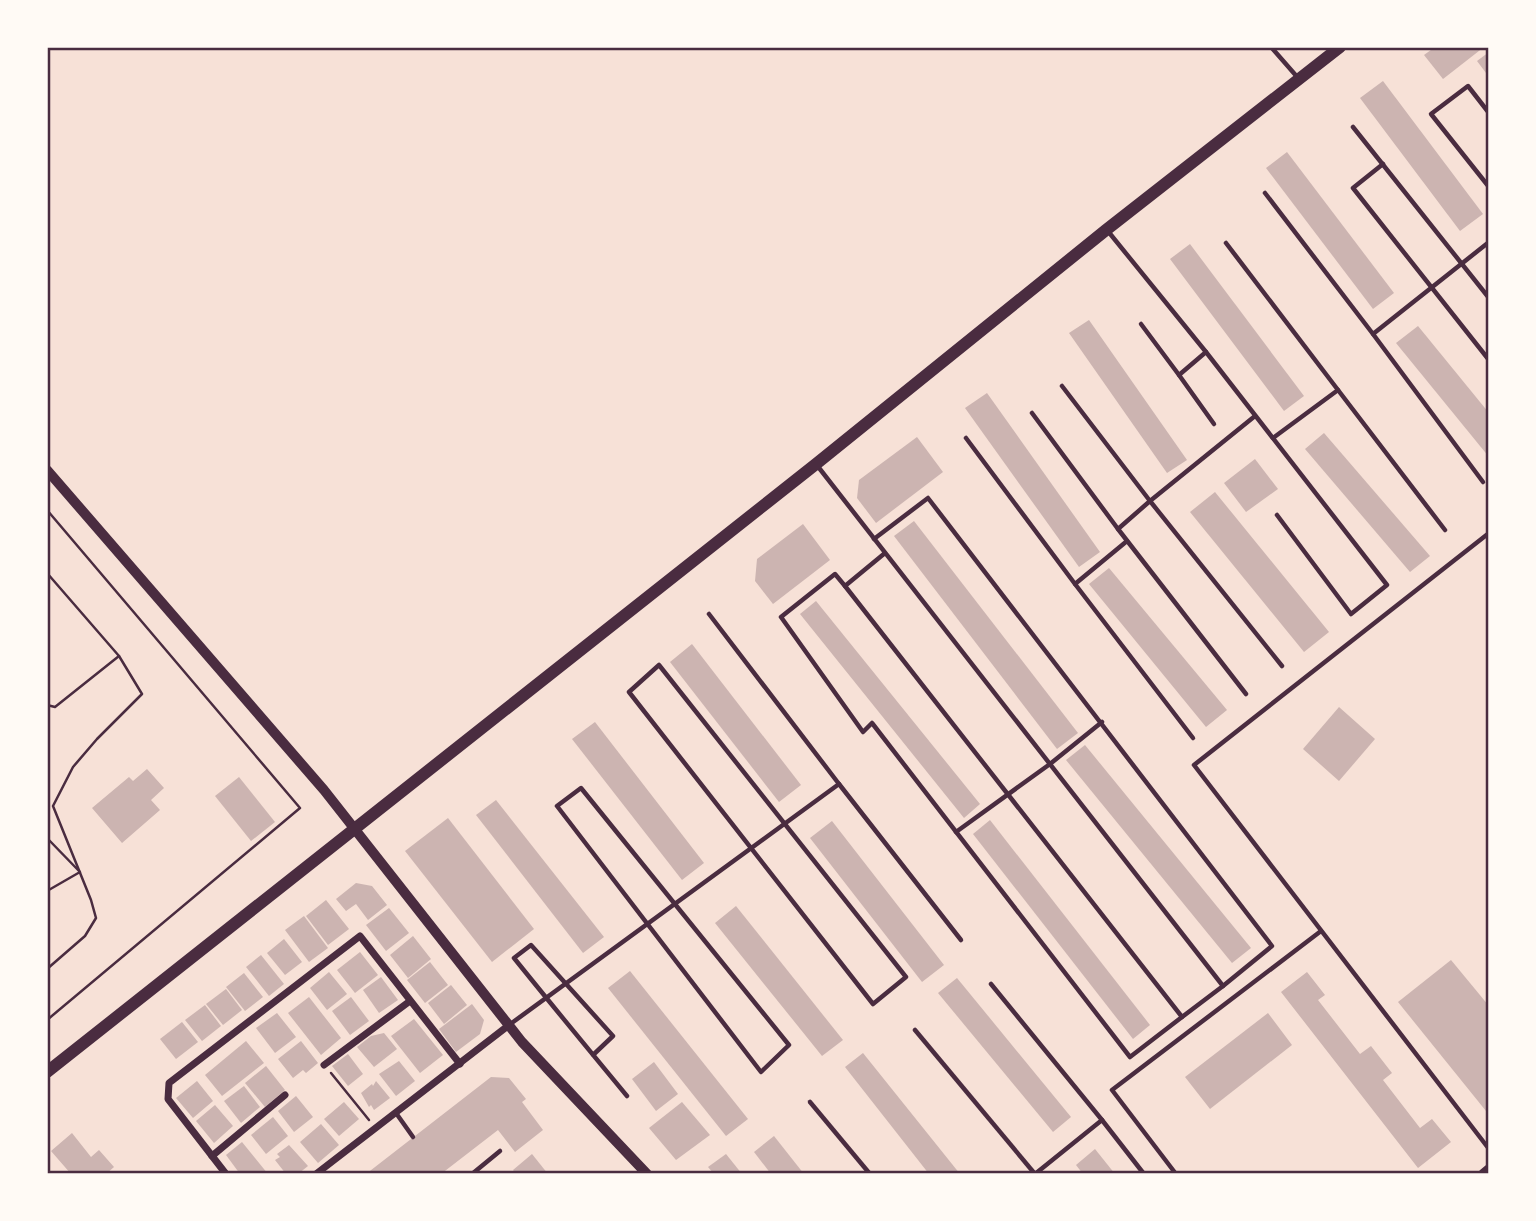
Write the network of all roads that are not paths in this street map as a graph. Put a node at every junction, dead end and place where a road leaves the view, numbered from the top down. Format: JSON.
{"nodes":[{"id":1,"x":1271,"y":47,"type":"edge"},
{"id":2,"x":1340,"y":47,"type":"edge"},
{"id":3,"x":1300,"y":79,"type":"junction"},
{"id":4,"x":1489,"y":113,"type":"edge"},
{"id":5,"x":1353,"y":127,"type":"dead end"},
{"id":6,"x":1383,"y":164,"type":"junction"},
{"id":7,"x":1489,"y":187,"type":"edge"},
{"id":8,"x":1265,"y":193,"type":"dead end"},
{"id":9,"x":1106,"y":230,"type":"junction"},
{"id":10,"x":1489,"y":242,"type":"edge"},
{"id":11,"x":1226,"y":243,"type":"dead end"},
{"id":12,"x":1462,"y":264,"type":"junction"},
{"id":13,"x":1433,"y":287,"type":"junction"},
{"id":14,"x":1489,"y":298,"type":"edge"},
{"id":15,"x":1141,"y":324,"type":"dead end"},
{"id":16,"x":1373,"y":334,"type":"junction"},
{"id":17,"x":1206,"y":352,"type":"junction"},
{"id":18,"x":1489,"y":360,"type":"edge"},
{"id":19,"x":1179,"y":375,"type":"junction"},
{"id":20,"x":1062,"y":386,"type":"dead end"},
{"id":21,"x":1338,"y":390,"type":"junction"},
{"id":22,"x":1032,"y":413,"type":"dead end"},
{"id":23,"x":1255,"y":416,"type":"junction"},
{"id":24,"x":1214,"y":424,"type":"dead end"},
{"id":25,"x":966,"y":438,"type":"dead end"},
{"id":26,"x":1273,"y":438,"type":"junction"},
{"id":27,"x":816,"y":464,"type":"junction"},
{"id":28,"x":47,"y":470,"type":"edge"},
{"id":29,"x":1483,"y":482,"type":"dead end"},
{"id":30,"x":1150,"y":501,"type":"junction"},
{"id":31,"x":1277,"y":514,"type":"dead end"},
{"id":32,"x":1118,"y":529,"type":"junction"},
{"id":33,"x":1445,"y":530,"type":"dead end"},
{"id":34,"x":1489,"y":533,"type":"edge"},
{"id":35,"x":874,"y":539,"type":"junction"},
{"id":36,"x":1127,"y":541,"type":"junction"},
{"id":37,"x":886,"y":553,"type":"junction"},
{"id":38,"x":1075,"y":584,"type":"junction"},
{"id":39,"x":845,"y":586,"type":"junction"},
{"id":40,"x":709,"y":614,"type":"dead end"},
{"id":41,"x":1282,"y":666,"type":"dead end"},
{"id":42,"x":1246,"y":694,"type":"dead end"},
{"id":43,"x":1102,"y":722,"type":"junction"},
{"id":44,"x":1193,"y":738,"type":"dead end"},
{"id":45,"x":1050,"y":764,"type":"junction"},
{"id":46,"x":839,"y":784,"type":"junction"},
{"id":47,"x":1008,"y":794,"type":"junction"},
{"id":48,"x":785,"y":824,"type":"junction"},
{"id":49,"x":356,"y":828,"type":"junction"},
{"id":50,"x":956,"y":832,"type":"junction"},
{"id":51,"x":751,"y":848,"type":"junction"},
{"id":52,"x":675,"y":904,"type":"junction"},
{"id":53,"x":648,"y":925,"type":"junction"},
{"id":54,"x":1321,"y":931,"type":"junction"},
{"id":55,"x":961,"y":940,"type":"dead end"},
{"id":56,"x":565,"y":984,"type":"junction"},
{"id":57,"x":991,"y":984,"type":"dead end"},
{"id":58,"x":1223,"y":986,"type":"junction"},
{"id":59,"x":546,"y":998,"type":"junction"},
{"id":60,"x":410,"y":1001,"type":"junction"},
{"id":61,"x":1182,"y":1017,"type":"junction"},
{"id":62,"x":509,"y":1025,"type":"junction"},
{"id":63,"x":915,"y":1030,"type":"dead end"},
{"id":64,"x":593,"y":1055,"type":"junction"},
{"id":65,"x":460,"y":1064,"type":"junction"},
{"id":66,"x":324,"y":1065,"type":"road end"},
{"id":67,"x":47,"y":1072,"type":"edge"},
{"id":68,"x":285,"y":1096,"type":"dead end"},
{"id":69,"x":627,"y":1096,"type":"dead end"},
{"id":70,"x":810,"y":1102,"type":"dead end"},
{"id":71,"x":395,"y":1112,"type":"junction"},
{"id":72,"x":1102,"y":1121,"type":"junction"},
{"id":73,"x":413,"y":1137,"type":"dead end"},
{"id":74,"x":1489,"y":1149,"type":"edge"},
{"id":75,"x":500,"y":1151,"type":"dead end"},
{"id":76,"x":212,"y":1156,"type":"junction"},
{"id":77,"x":1489,"y":1168,"type":"edge"},
{"id":78,"x":226,"y":1174,"type":"edge"},
{"id":79,"x":316,"y":1174,"type":"edge"},
{"id":80,"x":472,"y":1174,"type":"edge"},
{"id":81,"x":647,"y":1174,"type":"edge"},
{"id":82,"x":870,"y":1174,"type":"edge"},
{"id":83,"x":1035,"y":1174,"type":"edge"},
{"id":84,"x":1144,"y":1174,"type":"edge"},
{"id":85,"x":1176,"y":1174,"type":"edge"},
{"id":86,"x":1483,"y":1174,"type":"edge"}],
"edges":[{"from":1,"to":3,"type":"lane"},
{"from":2,"to":3,"type":"main road"},
{"from":3,"to":9,"type":"main road"},
{"from":4,"to":7,"type":"lane"},
{"from":5,"to":6,"type":"lane"},
{"from":6,"to":12,"type":"lane"},
{"from":6,"to":13,"type":"lane"},
{"from":8,"to":16,"type":"lane"},
{"from":9,"to":17,"type":"lane"},
{"from":9,"to":27,"type":"main road"},
{"from":10,"to":12,"type":"lane"},
{"from":11,"to":21,"type":"lane"},
{"from":12,"to":13,"type":"lane"},
{"from":12,"to":14,"type":"lane"},
{"from":13,"to":16,"type":"lane"},
{"from":13,"to":18,"type":"lane"},
{"from":15,"to":19,"type":"lane"},
{"from":16,"to":29,"type":"lane"},
{"from":17,"to":19,"type":"lane"},
{"from":17,"to":23,"type":"lane"},
{"from":19,"to":24,"type":"lane"},
{"from":20,"to":30,"type":"lane"},
{"from":21,"to":26,"type":"lane"},
{"from":21,"to":33,"type":"lane"},
{"from":22,"to":32,"type":"lane"},
{"from":23,"to":26,"type":"lane"},
{"from":23,"to":30,"type":"lane"},
{"from":25,"to":38,"type":"lane"},
{"from":26,"to":31,"type":"lane"},
{"from":27,"to":35,"type":"lane"},
{"from":27,"to":49,"type":"main road"},
{"from":28,"to":49,"type":"street"},
{"from":30,"to":32,"type":"lane"},
{"from":30,"to":41,"type":"lane"},
{"from":32,"to":36,"type":"lane"},
{"from":34,"to":54,"type":"lane"},
{"from":35,"to":37,"type":"lane"},
{"from":35,"to":43,"type":"lane"},
{"from":36,"to":38,"type":"lane"},
{"from":36,"to":42,"type":"lane"},
{"from":37,"to":39,"type":"lane"},
{"from":37,"to":45,"type":"lane"},
{"from":38,"to":44,"type":"lane"},
{"from":39,"to":47,"type":"lane"},
{"from":39,"to":50,"type":"lane"},
{"from":40,"to":46,"type":"lane"},
{"from":43,"to":45,"type":"lane"},
{"from":43,"to":58,"type":"lane"},
{"from":45,"to":47,"type":"lane"},
{"from":45,"to":58,"type":"lane"},
{"from":46,"to":48,"type":"lane"},
{"from":46,"to":55,"type":"lane"},
{"from":47,"to":50,"type":"lane"},
{"from":47,"to":61,"type":"lane"},
{"from":48,"to":51,"type":"lane"},
{"from":48,"to":51,"type":"lane"},
{"from":48,"to":51,"type":"lane"},
{"from":49,"to":62,"type":"street"},
{"from":49,"to":67,"type":"main road"},
{"from":50,"to":61,"type":"lane"},
{"from":51,"to":52,"type":"lane"},
{"from":52,"to":53,"type":"lane"},
{"from":52,"to":53,"type":"lane"},
{"from":52,"to":53,"type":"lane"},
{"from":53,"to":56,"type":"lane"},
{"from":54,"to":74,"type":"lane"},
{"from":54,"to":85,"type":"lane"},
{"from":56,"to":59,"type":"lane"},
{"from":56,"to":59,"type":"lane"},
{"from":56,"to":64,"type":"lane"},
{"from":57,"to":72,"type":"lane"},
{"from":58,"to":61,"type":"lane"},
{"from":59,"to":62,"type":"lane"},
{"from":59,"to":64,"type":"lane"},
{"from":60,"to":65,"type":"street"},
{"from":60,"to":66,"type":"street"},
{"from":60,"to":76,"type":"street"},
{"from":62,"to":65,"type":"street"},
{"from":62,"to":81,"type":"street"},
{"from":63,"to":83,"type":"lane"},
{"from":64,"to":69,"type":"lane"},
{"from":65,"to":71,"type":"street"},
{"from":68,"to":76,"type":"street"},
{"from":70,"to":82,"type":"lane"},
{"from":71,"to":73,"type":"lane"},
{"from":71,"to":79,"type":"street"},
{"from":72,"to":83,"type":"lane"},
{"from":72,"to":84,"type":"lane"},
{"from":75,"to":80,"type":"lane"},
{"from":76,"to":78,"type":"street"},
{"from":77,"to":86,"type":"street"}]}
